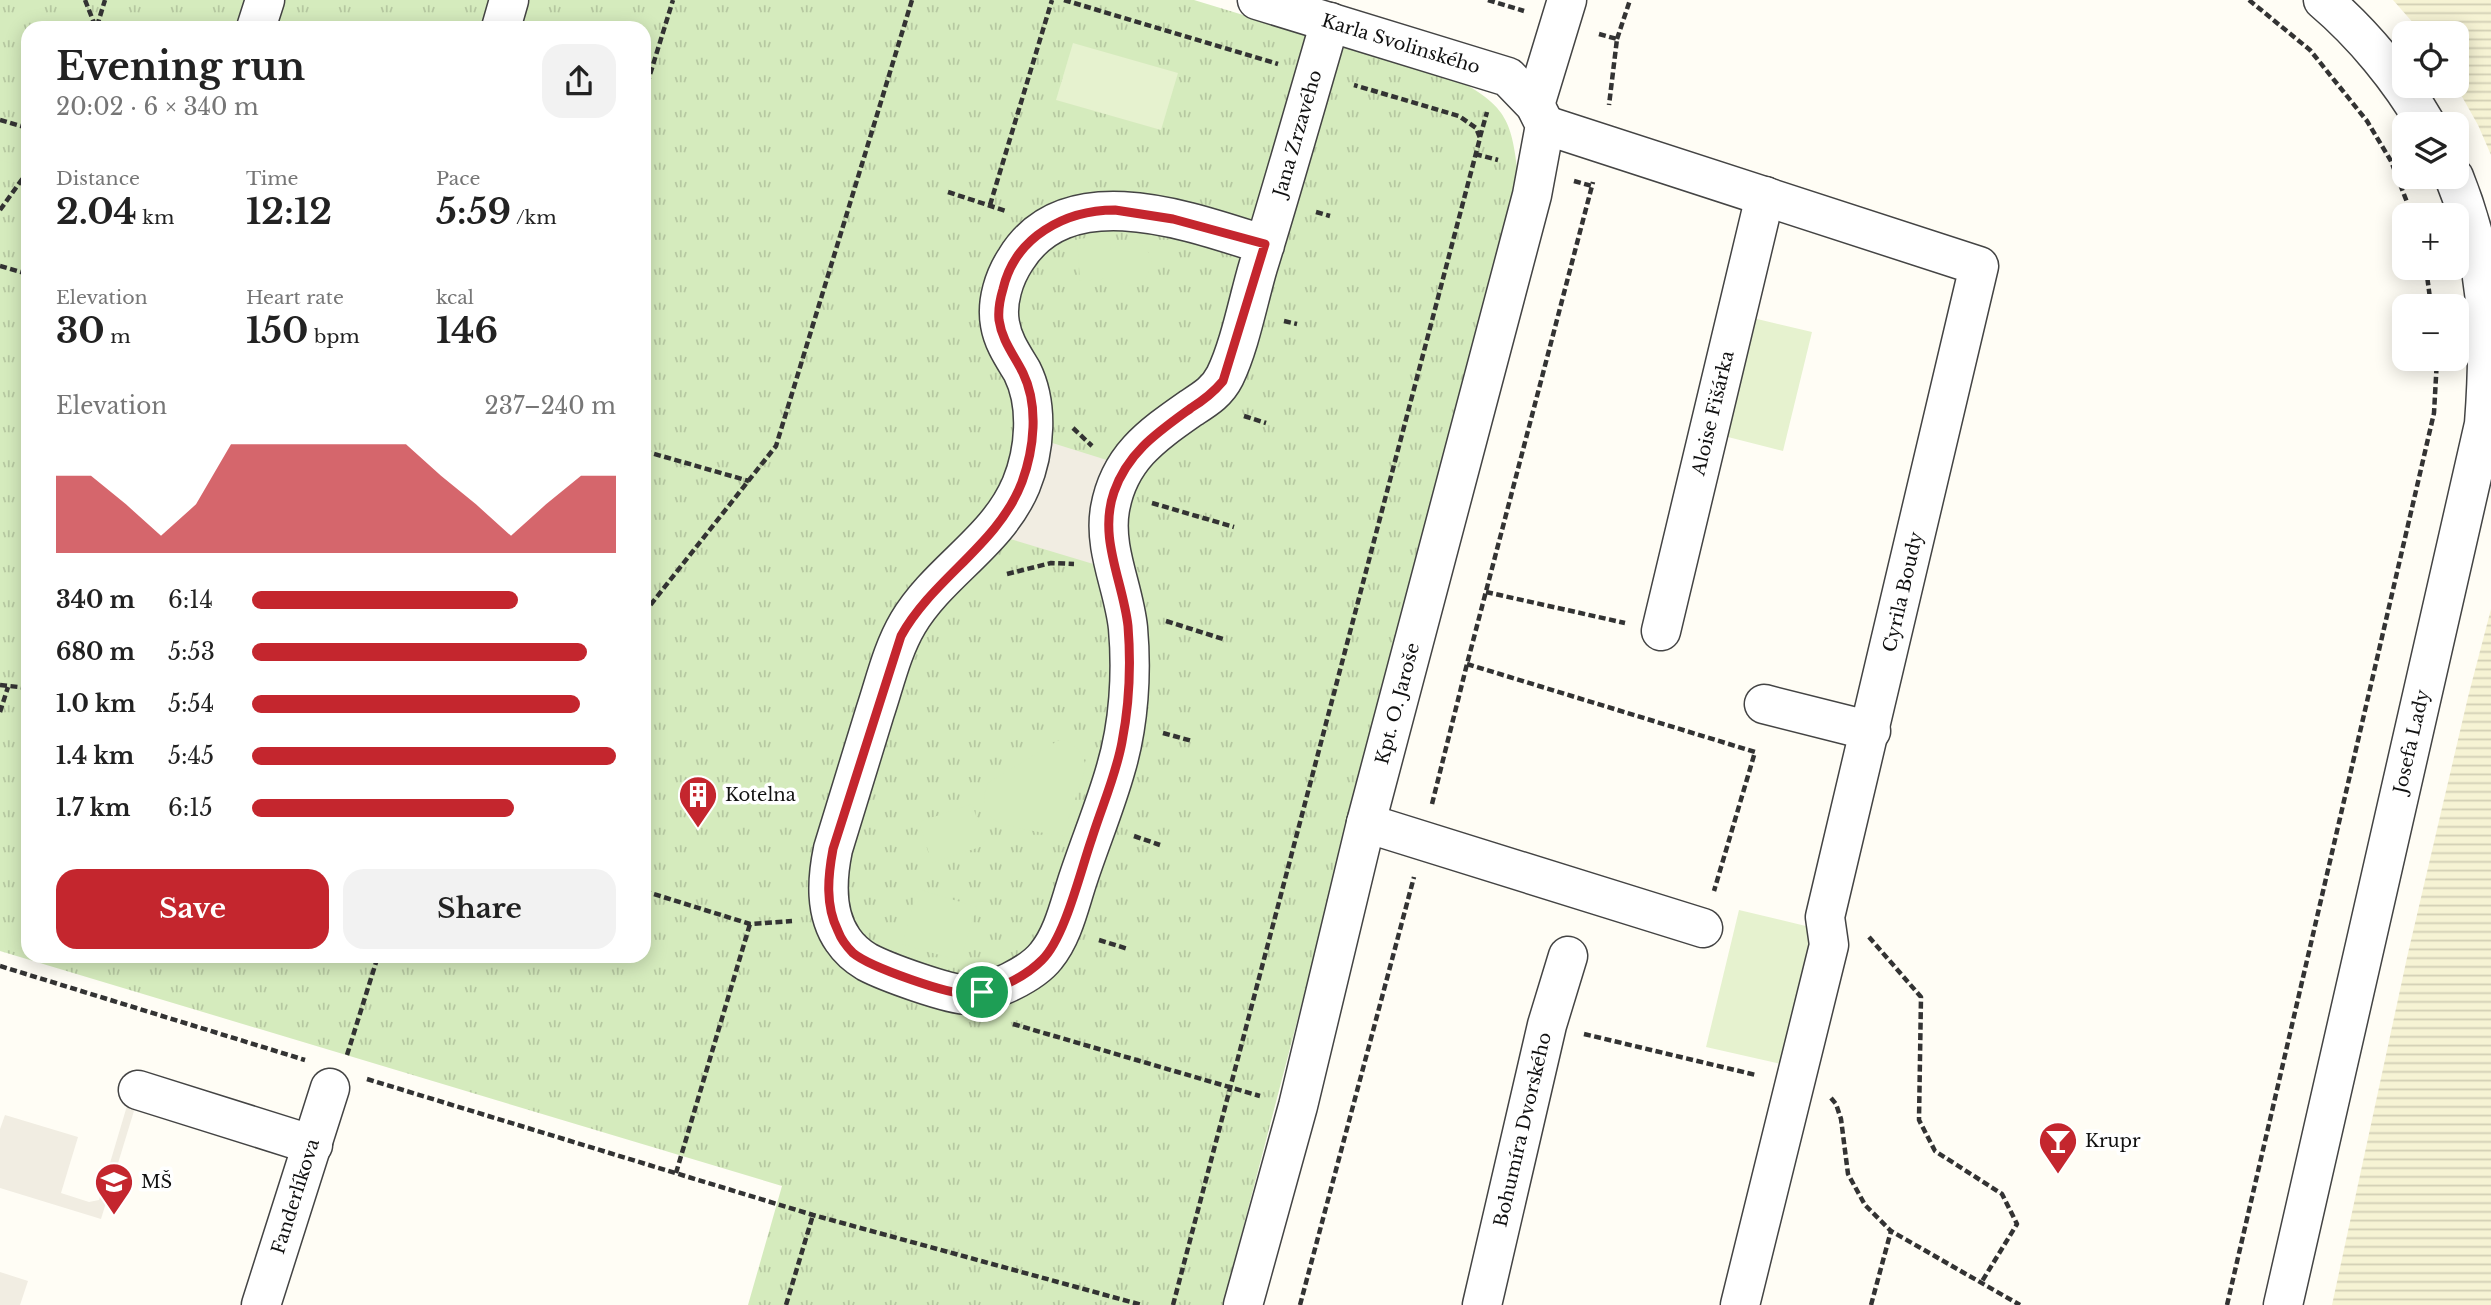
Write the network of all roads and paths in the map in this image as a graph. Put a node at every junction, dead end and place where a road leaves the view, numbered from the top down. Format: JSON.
{"nodes":[{"id":1,"x":85,"y":0,"type":"edge"},
{"id":2,"x":105,"y":0,"type":"edge"},
{"id":3,"x":265,"y":0,"type":"edge"},
{"id":4,"x":509,"y":0,"type":"edge"},
{"id":5,"x":673,"y":0,"type":"edge"},
{"id":6,"x":912,"y":0,"type":"edge"},
{"id":7,"x":1052,"y":0,"type":"edge"},
{"id":8,"x":1064,"y":0,"type":"edge"},
{"id":9,"x":1257,"y":0,"type":"edge"},
{"id":10,"x":1488,"y":0,"type":"edge"},
{"id":11,"x":1630,"y":0,"type":"edge"},
{"id":12,"x":2249,"y":0,"type":"edge"},
{"id":13,"x":2323,"y":0,"type":"edge"},
{"id":14,"x":1564,"y":11,"type":"edge"},
{"id":15,"x":93,"y":21,"type":"edge"},
{"id":16,"x":98,"y":21,"type":"edge"},
{"id":17,"x":258,"y":21,"type":"edge"},
{"id":18,"x":503,"y":21,"type":"edge"},
{"id":19,"x":1330,"y":22,"type":"junction"},
{"id":20,"x":1617,"y":39,"type":"junction"},
{"id":21,"x":651,"y":71,"type":"edge"},
{"id":22,"x":1315,"y":73,"type":"junction"},
{"id":23,"x":2418,"y":112,"type":"edge"},
{"id":24,"x":1540,"y":115,"type":"junction"},
{"id":25,"x":0,"y":120,"type":"edge"},
{"id":26,"x":21,"y":126,"type":"edge"},
{"id":27,"x":1604,"y":144,"type":"junction"},
{"id":28,"x":21,"y":181,"type":"edge"},
{"id":29,"x":2458,"y":189,"type":"edge"},
{"id":30,"x":948,"y":192,"type":"dead end"},
{"id":31,"x":1765,"y":196,"type":"junction"},
{"id":32,"x":2407,"y":203,"type":"edge"},
{"id":33,"x":990,"y":205,"type":"junction"},
{"id":34,"x":0,"y":210,"type":"edge"},
{"id":35,"x":1050,"y":226,"type":"junction"},
{"id":36,"x":1265,"y":244,"type":"junction"},
{"id":37,"x":0,"y":266,"type":"edge"},
{"id":38,"x":21,"y":272,"type":"edge"},
{"id":39,"x":2436,"y":371,"type":"edge"},
{"id":40,"x":651,"y":453,"type":"edge"},
{"id":41,"x":749,"y":481,"type":"junction"},
{"id":42,"x":1114,"y":492,"type":"junction"},
{"id":43,"x":1234,"y":527,"type":"dead end"},
{"id":44,"x":1116,"y":570,"type":"junction"},
{"id":45,"x":998,"y":576,"type":"dead end"},
{"id":46,"x":1486,"y":592,"type":"junction"},
{"id":47,"x":651,"y":604,"type":"edge"},
{"id":48,"x":1125,"y":608,"type":"junction"},
{"id":49,"x":1661,"y":632,"type":"joint"},
{"id":50,"x":1223,"y":639,"type":"dead end"},
{"id":51,"x":1466,"y":664,"type":"junction"},
{"id":52,"x":0,"y":685,"type":"edge"},
{"id":53,"x":8,"y":687,"type":"junction"},
{"id":54,"x":21,"y":688,"type":"edge"},
{"id":55,"x":1764,"y":704,"type":"dead end"},
{"id":56,"x":0,"y":712,"type":"edge"},
{"id":57,"x":1871,"y":731,"type":"junction"},
{"id":58,"x":1366,"y":823,"type":"junction"},
{"id":59,"x":1423,"y":842,"type":"junction"},
{"id":60,"x":651,"y":893,"type":"edge"},
{"id":61,"x":1829,"y":906,"type":"junction"},
{"id":62,"x":834,"y":919,"type":"junction"},
{"id":63,"x":750,"y":924,"type":"junction"},
{"id":64,"x":1703,"y":928,"type":"joint"},
{"id":65,"x":1568,"y":956,"type":"dead end"},
{"id":66,"x":376,"y":963,"type":"edge"},
{"id":67,"x":0,"y":966,"type":"edge"},
{"id":68,"x":982,"y":992,"type":"junction"},
{"id":69,"x":336,"y":1079,"type":"junction"},
{"id":70,"x":1231,"y":1089,"type":"junction"},
{"id":71,"x":138,"y":1090,"type":"dead end"},
{"id":72,"x":1298,"y":1106,"type":"junction"},
{"id":73,"x":313,"y":1145,"type":"junction"},
{"id":74,"x":676,"y":1173,"type":"junction"},
{"id":75,"x":813,"y":1215,"type":"junction"},
{"id":76,"x":1891,"y":1231,"type":"dead end"},
{"id":77,"x":1982,"y":1283,"type":"dead end"},
{"id":78,"x":261,"y":1305,"type":"edge"},
{"id":79,"x":786,"y":1305,"type":"edge"},
{"id":80,"x":1142,"y":1305,"type":"edge"},
{"id":81,"x":1173,"y":1305,"type":"edge"},
{"id":82,"x":1243,"y":1305,"type":"edge"},
{"id":83,"x":1300,"y":1305,"type":"edge"},
{"id":84,"x":1482,"y":1305,"type":"edge"},
{"id":85,"x":1741,"y":1305,"type":"edge"},
{"id":86,"x":1871,"y":1305,"type":"edge"},
{"id":87,"x":2227,"y":1305,"type":"edge"},
{"id":88,"x":2283,"y":1305,"type":"edge"}],
"edges":[{"from":1,"to":15,"type":"path"},
{"from":2,"to":16,"type":"path"},
{"from":3,"to":17,"type":"street"},
{"from":4,"to":18,"type":"street"},
{"from":5,"to":21,"type":"path"},
{"from":6,"to":41,"type":"path"},
{"from":7,"to":33,"type":"path"},
{"from":8,"to":22,"type":"path"},
{"from":9,"to":19,"type":"street","name":"Karla Svolinského"},
{"from":10,"to":14,"type":"path"},
{"from":11,"to":20,"type":"path"},
{"from":12,"to":32,"type":"path"},
{"from":13,"to":23,"type":"street"},
{"from":14,"to":20,"type":"path"},
{"from":14,"to":24,"type":"street","name":"Kpt. O. Jaroše"},
{"from":19,"to":22,"type":"street","name":"Jana Zrzavého"},
{"from":19,"to":24,"type":"street","name":"Karla Svolinského"},
{"from":20,"to":27,"type":"path"},
{"from":22,"to":36,"type":"street","name":"Jana Zrzavého"},
{"from":22,"to":70,"type":"path"},
{"from":24,"to":27,"type":"street"},
{"from":24,"to":58,"type":"street","name":"Kpt. O. Jaroše"},
{"from":25,"to":26,"type":"path"},
{"from":27,"to":31,"type":"street"},
{"from":27,"to":46,"type":"path"},
{"from":28,"to":34,"type":"path"},
{"from":29,"to":88,"type":"street","name":"Josefa Lady"},
{"from":30,"to":33,"type":"path"},
{"from":31,"to":49,"type":"street","name":"Aloise Fišárka"},
{"from":31,"to":57,"type":"street","name":"Cyrila Boudy"},
{"from":33,"to":35,"type":"path"},
{"from":35,"to":36,"type":"street","name":"Jana Zrzavého"},
{"from":35,"to":62,"type":"street","name":"Jana Zrzavého"},
{"from":36,"to":42,"type":"street","name":"Jana Zrzavého"},
{"from":37,"to":38,"type":"path"},
{"from":39,"to":87,"type":"path"},
{"from":40,"to":41,"type":"path"},
{"from":41,"to":47,"type":"path"},
{"from":42,"to":43,"type":"path"},
{"from":42,"to":44,"type":"street","name":"Jana Zrzavého"},
{"from":44,"to":45,"type":"path"},
{"from":44,"to":48,"type":"street","name":"Jana Zrzavého"},
{"from":46,"to":49,"type":"path"},
{"from":46,"to":51,"type":"path"},
{"from":48,"to":50,"type":"path"},
{"from":48,"to":68,"type":"street","name":"Jana Zrzavého"},
{"from":51,"to":59,"type":"path"},
{"from":51,"to":64,"type":"path"},
{"from":52,"to":53,"type":"path"},
{"from":53,"to":54,"type":"path"},
{"from":53,"to":56,"type":"path"},
{"from":55,"to":57,"type":"street"},
{"from":57,"to":61,"type":"street","name":"Cyrila Boudy"},
{"from":58,"to":59,"type":"street"},
{"from":58,"to":72,"type":"street","name":"Kpt. O. Jaroše"},
{"from":59,"to":64,"type":"street"},
{"from":59,"to":83,"type":"path"},
{"from":60,"to":63,"type":"path"},
{"from":61,"to":77,"type":"path"},
{"from":61,"to":85,"type":"street","name":"Cyrila Boudy"},
{"from":62,"to":63,"type":"path"},
{"from":62,"to":68,"type":"street","name":"Jana Zrzavého"},
{"from":63,"to":74,"type":"path"},
{"from":65,"to":84,"type":"street","name":"Bohumíra Dvorského"},
{"from":66,"to":69,"type":"path"},
{"from":67,"to":69,"type":"path"},
{"from":68,"to":70,"type":"path"},
{"from":69,"to":73,"type":"street","name":"Fanderlíkova"},
{"from":69,"to":74,"type":"path"},
{"from":70,"to":72,"type":"path"},
{"from":70,"to":81,"type":"path"},
{"from":71,"to":73,"type":"street"},
{"from":72,"to":82,"type":"street","name":"Kpt. O. Jaroše"},
{"from":73,"to":78,"type":"street","name":"Fanderlíkova"},
{"from":74,"to":75,"type":"path"},
{"from":75,"to":79,"type":"path"},
{"from":75,"to":80,"type":"path"},
{"from":76,"to":86,"type":"path"}]}
